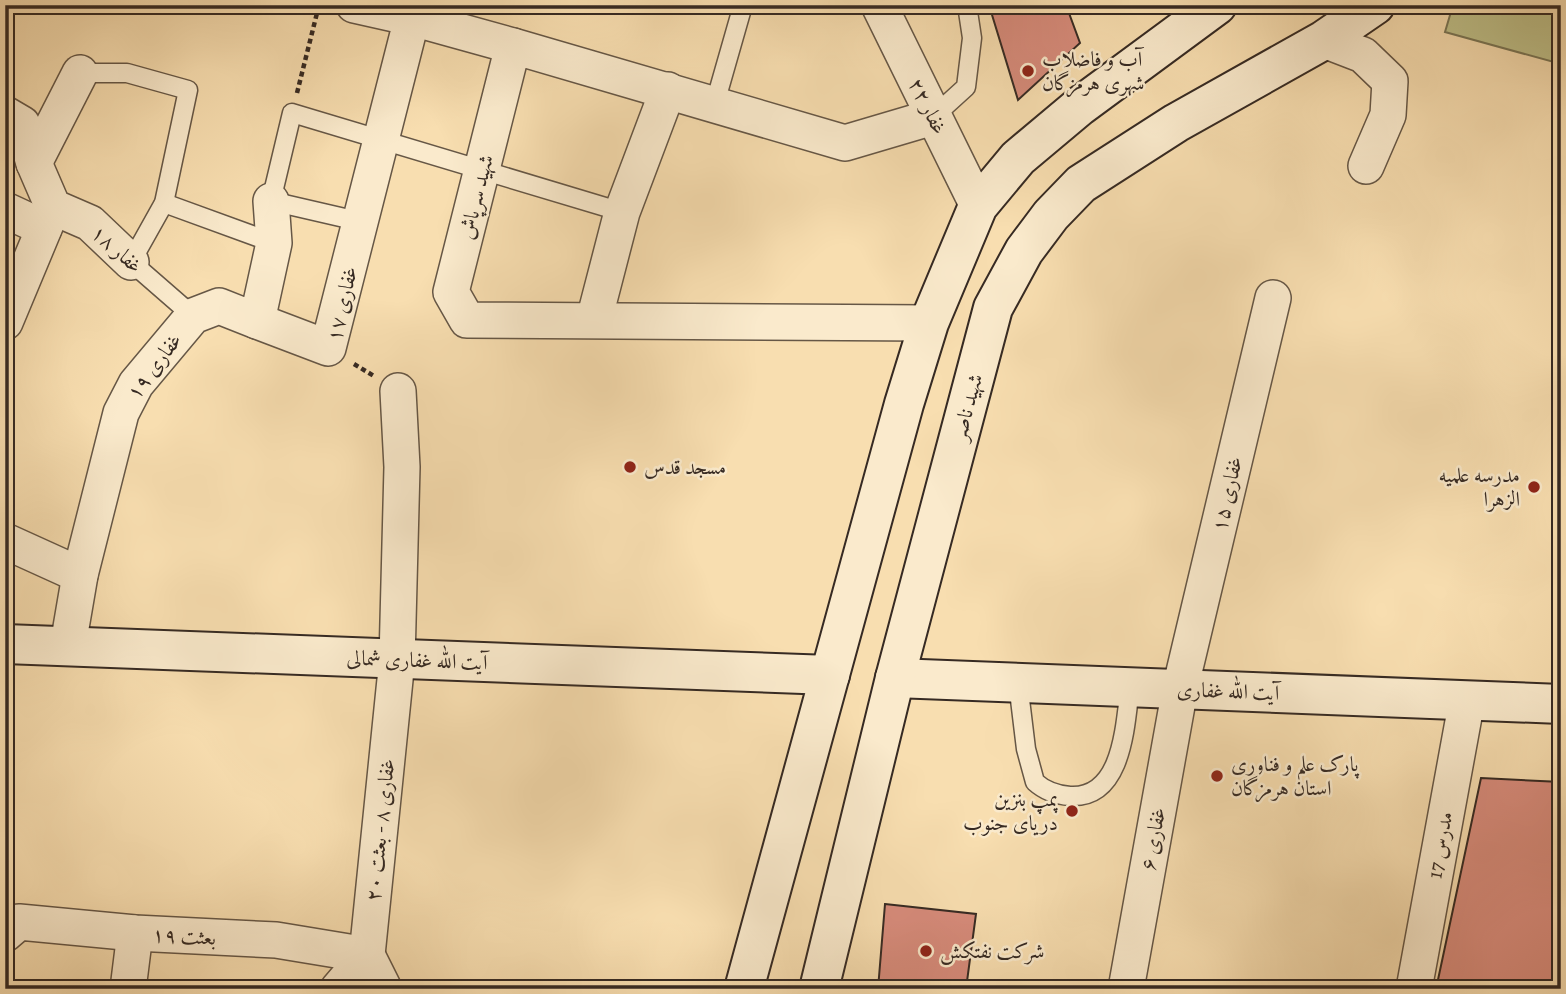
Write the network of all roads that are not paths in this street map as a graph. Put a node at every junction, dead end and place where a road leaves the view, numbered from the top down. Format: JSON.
{"nodes":[{"id":1,"x":354,"y":5,"type":"edge"},
{"id":2,"x":743,"y":5,"type":"edge"},
{"id":3,"x":879,"y":5,"type":"edge"},
{"id":4,"x":967,"y":5,"type":"edge"},
{"id":5,"x":1217,"y":5,"type":"edge"},
{"id":6,"x":1338,"y":5,"type":"edge"},
{"id":7,"x":1376,"y":5,"type":"edge"},
{"id":8,"x":412,"y":18,"type":"junction"},
{"id":9,"x":1324,"y":40,"type":"junction"},
{"id":10,"x":513,"y":46,"type":"junction"},
{"id":11,"x":80,"y":73,"type":"joint"},
{"id":12,"x":668,"y":90,"type":"junction"},
{"id":13,"x":715,"y":103,"type":"junction"},
{"id":14,"x":5,"y":114,"type":"edge"},
{"id":15,"x":933,"y":117,"type":"junction"},
{"id":16,"x":382,"y":141,"type":"junction"},
{"id":17,"x":34,"y":163,"type":"junction"},
{"id":18,"x":1366,"y":166,"type":"dead end"},
{"id":19,"x":484,"y":171,"type":"junction"},
{"id":20,"x":271,"y":201,"type":"junction"},
{"id":21,"x":164,"y":203,"type":"junction"},
{"id":22,"x":978,"y":206,"type":"junction"},
{"id":23,"x":5,"y":211,"type":"edge"},
{"id":24,"x":622,"y":212,"type":"junction"},
{"id":25,"x":49,"y":217,"type":"junction"},
{"id":26,"x":362,"y":222,"type":"junction"},
{"id":27,"x":274,"y":243,"type":"junction"},
{"id":28,"x":131,"y":262,"type":"junction"},
{"id":29,"x":1273,"y":298,"type":"dead end"},
{"id":30,"x":193,"y":316,"type":"junction"},
{"id":31,"x":594,"y":320,"type":"junction"},
{"id":32,"x":257,"y":321,"type":"junction"},
{"id":33,"x":5,"y":322,"type":"edge"},
{"id":34,"x":929,"y":323,"type":"junction"},
{"id":35,"x":328,"y":348,"type":"joint"},
{"id":36,"x":398,"y":391,"type":"road end"},
{"id":37,"x":5,"y":541,"type":"edge"},
{"id":38,"x":80,"y":575,"type":"junction"},
{"id":39,"x":5,"y":644,"type":"edge"},
{"id":40,"x":68,"y":645,"type":"junction"},
{"id":41,"x":397,"y":660,"type":"junction"},
{"id":42,"x":830,"y":676,"type":"junction"},
{"id":43,"x":895,"y":678,"type":"junction"},
{"id":44,"x":1018,"y":683,"type":"junction"},
{"id":45,"x":1130,"y":687,"type":"junction"},
{"id":46,"x":1180,"y":689,"type":"junction"},
{"id":47,"x":1467,"y":700,"type":"junction"},
{"id":48,"x":1561,"y":704,"type":"edge"},
{"id":49,"x":135,"y":933,"type":"junction"},
{"id":50,"x":5,"y":934,"type":"edge"},
{"id":51,"x":368,"y":955,"type":"junction"},
{"id":52,"x":128,"y":989,"type":"edge"},
{"id":53,"x":338,"y":989,"type":"edge"},
{"id":54,"x":384,"y":989,"type":"edge"},
{"id":55,"x":744,"y":989,"type":"edge"},
{"id":56,"x":819,"y":989,"type":"edge"},
{"id":57,"x":1126,"y":989,"type":"edge"},
{"id":58,"x":1414,"y":989,"type":"edge"}],
"edges":[{"from":1,"to":8,"type":"street"},
{"from":2,"to":13,"type":"lane"},
{"from":3,"to":15,"type":"street","name":"غفار ۲۲"},
{"from":4,"to":15,"type":"lane"},
{"from":5,"to":22,"type":"main road"},
{"from":6,"to":9,"type":"main road"},
{"from":7,"to":9,"type":"main road","name":"شهید ناصر"},
{"from":8,"to":10,"type":"street"},
{"from":8,"to":16,"type":"street","name":"غفاری ۱۷"},
{"from":9,"to":18,"type":"street"},
{"from":9,"to":43,"type":"main road","name":"شهید ناصر"},
{"from":10,"to":12,"type":"street"},
{"from":10,"to":19,"type":"street","name":"شهید سرپاش"},
{"from":11,"to":17,"type":"street"},
{"from":11,"to":21,"type":"lane"},
{"from":12,"to":13,"type":"street"},
{"from":12,"to":24,"type":"street"},
{"from":13,"to":15,"type":"street"},
{"from":14,"to":17,"type":"street"},
{"from":15,"to":22,"type":"street","name":"غفار ۲۲"},
{"from":16,"to":19,"type":"lane"},
{"from":16,"to":20,"type":"lane"},
{"from":16,"to":26,"type":"street","name":"غفاری ۱۷"},
{"from":17,"to":25,"type":"street"},
{"from":19,"to":24,"type":"lane"},
{"from":19,"to":31,"type":"street","name":"شهید سرپاش"},
{"from":20,"to":26,"type":"lane"},
{"from":20,"to":27,"type":"street"},
{"from":21,"to":27,"type":"lane"},
{"from":21,"to":28,"type":"lane"},
{"from":22,"to":34,"type":"main road"},
{"from":23,"to":25,"type":"street","name":"غفار ۱۸"},
{"from":24,"to":31,"type":"street"},
{"from":25,"to":28,"type":"street","name":"غفار ۱۸"},
{"from":25,"to":33,"type":"street"},
{"from":26,"to":35,"type":"street","name":"غفاری ۱۷"},
{"from":27,"to":32,"type":"street"},
{"from":28,"to":30,"type":"lane","name":"غفار ۱۸"},
{"from":29,"to":46,"type":"street","name":"غفاری ۱۵"},
{"from":30,"to":32,"type":"street","name":"غفاری ۱۹"},
{"from":30,"to":38,"type":"street","name":"غفاری ۱۹"},
{"from":31,"to":34,"type":"street","name":"شهید سرپاش"},
{"from":32,"to":35,"type":"street","name":"غفاری ۱۹"},
{"from":34,"to":42,"type":"main road"},
{"from":36,"to":41,"type":"street"},
{"from":37,"to":38,"type":"street"},
{"from":38,"to":40,"type":"street","name":"غفاری ۱۹"},
{"from":39,"to":40,"type":"main road","name":"آیت الله غفاری شمالی"},
{"from":40,"to":41,"type":"main road","name":"آیت الله غفاری شمالی"},
{"from":41,"to":42,"type":"main road","name":"آیت الله غفاری شمالی"},
{"from":41,"to":51,"type":"street","name":"غفاری ۸ - بعثت ۲۰"},
{"from":42,"to":55,"type":"main road"},
{"from":43,"to":44,"type":"main road","name":"آیت الله غفاری"},
{"from":43,"to":56,"type":"main road","name":"شهید ناصر"},
{"from":44,"to":45,"type":"main road","name":"آیت الله غفاری"},
{"from":44,"to":45,"type":"lane"},
{"from":45,"to":46,"type":"main road","name":"آیت الله غفاری"},
{"from":46,"to":47,"type":"main road","name":"آیت الله غفاری"},
{"from":46,"to":57,"type":"street","name":"غفاری ۶"},
{"from":47,"to":48,"type":"main road","name":"آیت الله غفاری"},
{"from":47,"to":58,"type":"street","name":"مدرس 17"},
{"from":49,"to":50,"type":"street","name":"بعثت ۱۹"},
{"from":49,"to":51,"type":"street","name":"بعثت ۱۹"},
{"from":49,"to":52,"type":"street"},
{"from":51,"to":53,"type":"street"},
{"from":51,"to":54,"type":"street"}]}
